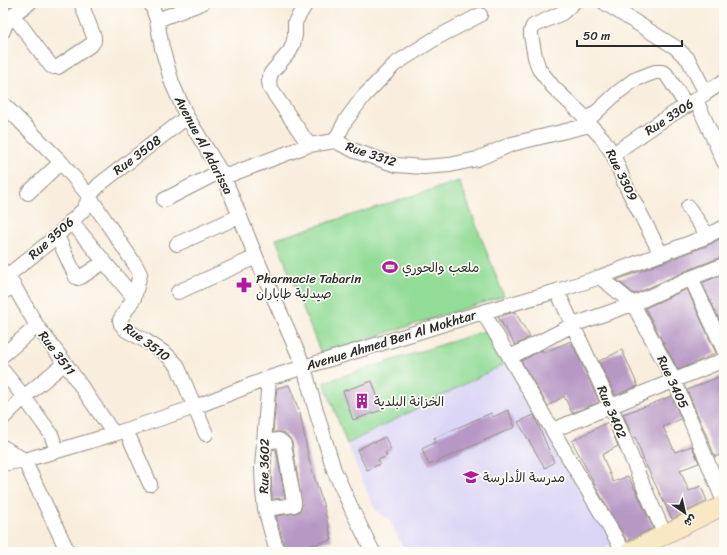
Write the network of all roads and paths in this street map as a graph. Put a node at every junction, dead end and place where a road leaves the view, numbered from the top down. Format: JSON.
{"nodes":[{"id":1,"x":30,"y":3,"type":"edge"},
{"id":2,"x":81,"y":3,"type":"edge"},
{"id":3,"x":151,"y":3,"type":"edge"},
{"id":4,"x":202,"y":3,"type":"edge"},
{"id":5,"x":573,"y":3,"type":"edge"},
{"id":6,"x":605,"y":3,"type":"edge"},
{"id":7,"x":304,"y":7,"type":"dead end"},
{"id":8,"x":12,"y":15,"type":"junction"},
{"id":9,"x":480,"y":15,"type":"dead end"},
{"id":10,"x":157,"y":20,"type":"junction"},
{"id":11,"x":3,"y":30,"type":"edge"},
{"id":12,"x":724,"y":81,"type":"edge"},
{"id":13,"x":696,"y":99,"type":"junction"},
{"id":14,"x":3,"y":104,"type":"edge"},
{"id":15,"x":187,"y":117,"type":"junction"},
{"id":16,"x":589,"y":122,"type":"junction"},
{"id":17,"x":335,"y":141,"type":"junction"},
{"id":18,"x":309,"y":145,"type":"junction"},
{"id":19,"x":613,"y":154,"type":"junction"},
{"id":20,"x":61,"y":162,"type":"junction"},
{"id":21,"x":724,"y":162,"type":"edge"},
{"id":22,"x":223,"y":174,"type":"junction"},
{"id":23,"x":28,"y":192,"type":"dead end"},
{"id":24,"x":89,"y":196,"type":"junction"},
{"id":25,"x":164,"y":200,"type":"dead end"},
{"id":26,"x":688,"y":207,"type":"dead end"},
{"id":27,"x":240,"y":216,"type":"junction"},
{"id":28,"x":72,"y":221,"type":"junction"},
{"id":29,"x":724,"y":227,"type":"edge"},
{"id":30,"x":57,"y":236,"type":"junction"},
{"id":31,"x":708,"y":236,"type":"junction"},
{"id":32,"x":177,"y":244,"type":"dead end"},
{"id":33,"x":661,"y":254,"type":"junction"},
{"id":34,"x":256,"y":257,"type":"junction"},
{"id":35,"x":104,"y":262,"type":"junction"},
{"id":36,"x":724,"y":265,"type":"edge"},
{"id":37,"x":600,"y":277,"type":"junction"},
{"id":38,"x":691,"y":278,"type":"junction"},
{"id":39,"x":7,"y":281,"type":"edge"},
{"id":40,"x":557,"y":291,"type":"junction"},
{"id":41,"x":178,"y":292,"type":"dead end"},
{"id":42,"x":134,"y":298,"type":"junction"},
{"id":43,"x":633,"y":304,"type":"junction"},
{"id":44,"x":483,"y":312,"type":"junction"},
{"id":45,"x":573,"y":325,"type":"junction"},
{"id":46,"x":37,"y":326,"type":"junction"},
{"id":47,"x":724,"y":350,"type":"edge"},
{"id":48,"x":3,"y":356,"type":"edge"},
{"id":49,"x":510,"y":357,"type":"junction"},
{"id":50,"x":724,"y":360,"type":"edge"},
{"id":51,"x":66,"y":363,"type":"junction"},
{"id":52,"x":304,"y":367,"type":"junction"},
{"id":53,"x":3,"y":371,"type":"edge"},
{"id":54,"x":269,"y":378,"type":"junction"},
{"id":55,"x":674,"y":380,"type":"junction"},
{"id":56,"x":24,"y":397,"type":"junction"},
{"id":57,"x":195,"y":407,"type":"junction"},
{"id":58,"x":611,"y":407,"type":"junction"},
{"id":59,"x":3,"y":418,"type":"edge"},
{"id":60,"x":553,"y":430,"type":"junction"},
{"id":61,"x":120,"y":432,"type":"junction"},
{"id":62,"x":206,"y":434,"type":"dead end"},
{"id":63,"x":264,"y":442,"type":"junction"},
{"id":64,"x":3,"y":447,"type":"edge"},
{"id":65,"x":57,"y":451,"type":"junction"},
{"id":66,"x":24,"y":460,"type":"junction"},
{"id":67,"x":3,"y":464,"type":"edge"},
{"id":68,"x":150,"y":484,"type":"dead end"},
{"id":69,"x":724,"y":504,"type":"edge"},
{"id":70,"x":265,"y":509,"type":"junction"},
{"id":71,"x":665,"y":535,"type":"junction"},
{"id":72,"x":68,"y":552,"type":"edge"},
{"id":73,"x":277,"y":552,"type":"edge"},
{"id":74,"x":373,"y":552,"type":"edge"},
{"id":75,"x":624,"y":552,"type":"edge"},
{"id":76,"x":630,"y":552,"type":"edge"}],
"edges":[{"from":1,"to":8,"type":"street"},
{"from":2,"to":8,"type":"street"},
{"from":3,"to":10,"type":"street","name":"Avenue Al Adarissa"},
{"from":4,"to":10,"type":"street"},
{"from":5,"to":16,"type":"street","name":"Rue 3309"},
{"from":6,"to":13,"type":"street"},
{"from":7,"to":18,"type":"street"},
{"from":8,"to":11,"type":"street"},
{"from":9,"to":17,"type":"street"},
{"from":10,"to":15,"type":"street","name":"Avenue Al Adarissa"},
{"from":12,"to":13,"type":"street","name":"Rue 3306"},
{"from":13,"to":16,"type":"street"},
{"from":13,"to":19,"type":"street","name":"Rue 3306"},
{"from":13,"to":21,"type":"street"},
{"from":14,"to":20,"type":"street","name":"Rue 3510"},
{"from":15,"to":22,"type":"street","name":"Avenue Al Adarissa"},
{"from":15,"to":24,"type":"street","name":"Rue 3508"},
{"from":16,"to":17,"type":"street","name":"Rue 3312"},
{"from":16,"to":19,"type":"street","name":"Rue 3309"},
{"from":17,"to":18,"type":"street","name":"Rue 3312"},
{"from":18,"to":22,"type":"street","name":"Rue 3312"},
{"from":19,"to":33,"type":"street","name":"Rue 3309"},
{"from":20,"to":23,"type":"street"},
{"from":20,"to":24,"type":"street","name":"Rue 3510"},
{"from":22,"to":25,"type":"street","name":"Rue 3312"},
{"from":22,"to":27,"type":"street","name":"Avenue Al Adarissa"},
{"from":24,"to":28,"type":"street","name":"Rue 3506"},
{"from":24,"to":42,"type":"street","name":"Rue 3510"},
{"from":26,"to":31,"type":"street"},
{"from":27,"to":32,"type":"street"},
{"from":27,"to":34,"type":"street","name":"Avenue Al Adarissa"},
{"from":28,"to":30,"type":"street","name":"Rue 3506"},
{"from":28,"to":35,"type":"street"},
{"from":29,"to":31,"type":"street","name":"Avenue Ahmed Ben Al Mokhtar"},
{"from":30,"to":35,"type":"street"},
{"from":30,"to":39,"type":"street","name":"Rue 3506"},
{"from":31,"to":33,"type":"street","name":"Avenue Ahmed Ben Al Mokhtar"},
{"from":33,"to":37,"type":"street","name":"Avenue Ahmed Ben Al Mokhtar"},
{"from":34,"to":41,"type":"street"},
{"from":34,"to":52,"type":"street","name":"Avenue Al Adarissa"},
{"from":35,"to":42,"type":"street"},
{"from":36,"to":38,"type":"street"},
{"from":37,"to":40,"type":"street","name":"Avenue Ahmed Ben Al Mokhtar"},
{"from":37,"to":43,"type":"street","name":"Rue 3405"},
{"from":38,"to":43,"type":"street"},
{"from":38,"to":47,"type":"street"},
{"from":39,"to":46,"type":"street","name":"Rue 3511"},
{"from":40,"to":44,"type":"street","name":"Avenue Ahmed Ben Al Mokhtar"},
{"from":40,"to":45,"type":"street","name":"Rue 3402"},
{"from":42,"to":57,"type":"street","name":"Rue 3510"},
{"from":43,"to":45,"type":"street"},
{"from":43,"to":55,"type":"street","name":"Rue 3405"},
{"from":44,"to":49,"type":"street"},
{"from":44,"to":52,"type":"street","name":"Avenue Ahmed Ben Al Mokhtar"},
{"from":45,"to":49,"type":"street"},
{"from":45,"to":58,"type":"street","name":"Rue 3402"},
{"from":46,"to":48,"type":"street"},
{"from":46,"to":51,"type":"street","name":"Rue 3511"},
{"from":49,"to":60,"type":"street"},
{"from":50,"to":55,"type":"street"},
{"from":51,"to":56,"type":"street"},
{"from":51,"to":61,"type":"street","name":"Rue 3511"},
{"from":52,"to":54,"type":"street","name":"Avenue Ahmed Ben Al Mokhtar"},
{"from":52,"to":74,"type":"street","name":"Avenue Al Adarissa"},
{"from":53,"to":56,"type":"street"},
{"from":54,"to":57,"type":"street","name":"Avenue Ahmed Ben Al Mokhtar"},
{"from":54,"to":63,"type":"street","name":"Rue 3602"},
{"from":55,"to":58,"type":"street"},
{"from":55,"to":69,"type":"street","name":"Rue 3405"},
{"from":56,"to":59,"type":"street"},
{"from":56,"to":65,"type":"street"},
{"from":57,"to":61,"type":"street","name":"Avenue Ahmed Ben Al Mokhtar"},
{"from":57,"to":62,"type":"street"},
{"from":58,"to":60,"type":"street"},
{"from":58,"to":71,"type":"street","name":"Rue 3402"},
{"from":60,"to":75,"type":"street"},
{"from":61,"to":65,"type":"street","name":"Avenue Ahmed Ben Al Mokhtar"},
{"from":61,"to":68,"type":"street","name":"Rue 3511"},
{"from":63,"to":70,"type":"street","name":"Rue 3602"},
{"from":63,"to":70,"type":"street"},
{"from":64,"to":66,"type":"street"},
{"from":65,"to":66,"type":"street","name":"Avenue Ahmed Ben Al Mokhtar"},
{"from":66,"to":67,"type":"street","name":"Avenue Ahmed Ben Al Mokhtar"},
{"from":66,"to":72,"type":"street"},
{"from":69,"to":71,"type":"street"},
{"from":70,"to":73,"type":"street","name":"Rue 3602"},
{"from":71,"to":76,"type":"street"}]}
